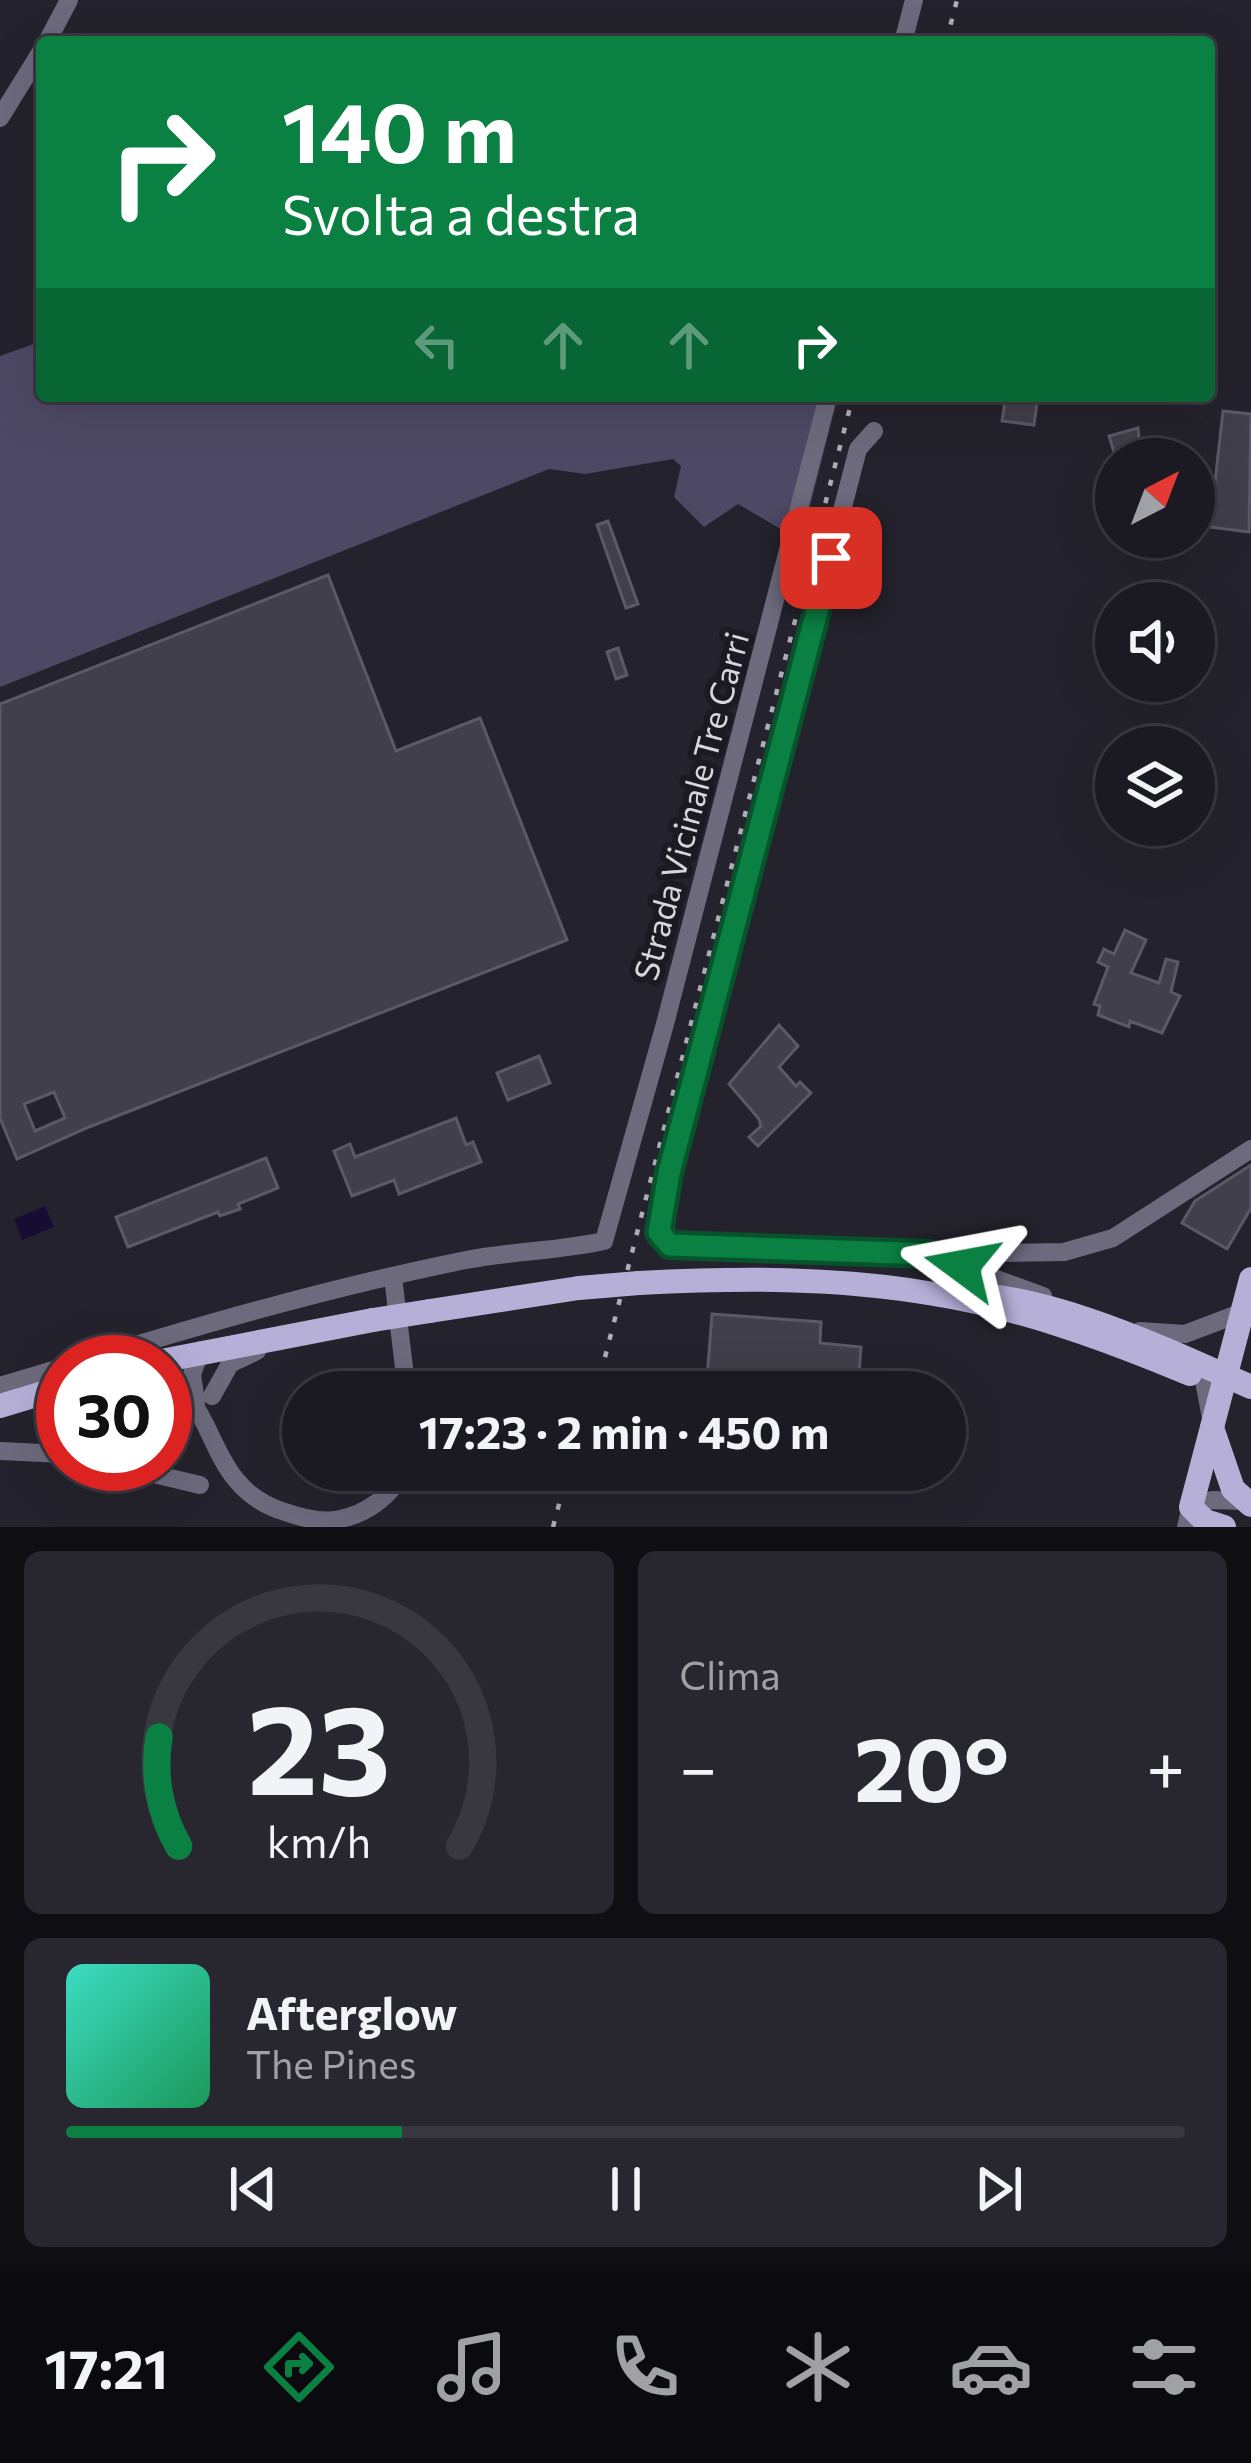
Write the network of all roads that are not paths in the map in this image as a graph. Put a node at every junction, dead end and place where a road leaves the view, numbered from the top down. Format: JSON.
{"nodes":[{"id":1,"x":69,"y":0,"type":"edge"},
{"id":2,"x":914,"y":0,"type":"edge"},
{"id":3,"x":50,"y":36,"type":"edge"},
{"id":4,"x":905,"y":36,"type":"edge"},
{"id":5,"x":36,"y":60,"type":"edge"},
{"id":6,"x":0,"y":118,"type":"edge"},
{"id":7,"x":826,"y":402,"type":"edge"},
{"id":8,"x":874,"y":431,"type":"dead end"},
{"id":9,"x":1251,"y":1149,"type":"edge"},
{"id":10,"x":929,"y":1254,"type":"junction"},
{"id":11,"x":393,"y":1276,"type":"junction"},
{"id":12,"x":1251,"y":1279,"type":"edge"},
{"id":13,"x":941,"y":1295,"type":"junction"},
{"id":14,"x":1243,"y":1312,"type":"junction"},
{"id":15,"x":338,"y":1326,"type":"junction"},
{"id":16,"x":1140,"y":1331,"type":"junction"},
{"id":17,"x":171,"y":1335,"type":"edge"},
{"id":18,"x":201,"y":1350,"type":"junction"},
{"id":19,"x":192,"y":1352,"type":"edge"},
{"id":20,"x":404,"y":1371,"type":"edge"},
{"id":21,"x":36,"y":1375,"type":"edge"},
{"id":22,"x":1222,"y":1383,"type":"junction"},
{"id":23,"x":0,"y":1386,"type":"edge"},
{"id":24,"x":1251,"y":1387,"type":"edge"},
{"id":25,"x":36,"y":1395,"type":"edge"},
{"id":26,"x":212,"y":1396,"type":"junction"},
{"id":27,"x":192,"y":1402,"type":"edge"},
{"id":28,"x":1251,"y":1402,"type":"edge"},
{"id":29,"x":0,"y":1406,"type":"edge"},
{"id":30,"x":199,"y":1415,"type":"junction"},
{"id":31,"x":1212,"y":1428,"type":"junction"},
{"id":32,"x":0,"y":1451,"type":"edge"},
{"id":33,"x":36,"y":1453,"type":"edge"},
{"id":34,"x":217,"y":1454,"type":"junction"},
{"id":35,"x":192,"y":1483,"type":"edge"},
{"id":36,"x":200,"y":1485,"type":"dead end"},
{"id":37,"x":389,"y":1491,"type":"edge"},
{"id":38,"x":1247,"y":1503,"type":"edge"},
{"id":39,"x":1188,"y":1517,"type":"edge"},
{"id":40,"x":1224,"y":1527,"type":"edge"}],
"edges":[{"from":1,"to":3,"type":"street"},
{"from":2,"to":4,"type":"street"},
{"from":5,"to":6,"type":"street"},
{"from":7,"to":11,"type":"street","name":"Strada Vicinale Tre Carri"},
{"from":8,"to":10,"type":"street"},
{"from":9,"to":10,"type":"street"},
{"from":10,"to":16,"type":"street"},
{"from":11,"to":17,"type":"street"},
{"from":11,"to":20,"type":"street"},
{"from":12,"to":14,"type":"main road"},
{"from":13,"to":15,"type":"main road","bridge":true},
{"from":13,"to":24,"type":"main road","bridge":true},
{"from":13,"to":28,"type":"main road","bridge":true},
{"from":14,"to":16,"type":"street"},
{"from":14,"to":22,"type":"main road"},
{"from":15,"to":18,"type":"main road"},
{"from":15,"to":26,"type":"street"},
{"from":16,"to":22,"type":"street"},
{"from":16,"to":31,"type":"street"},
{"from":18,"to":19,"type":"main road"},
{"from":18,"to":26,"type":"street"},
{"from":18,"to":30,"type":"street"},
{"from":21,"to":23,"type":"street"},
{"from":22,"to":31,"type":"main road"},
{"from":25,"to":29,"type":"main road"},
{"from":26,"to":34,"type":"street"},
{"from":27,"to":30,"type":"street"},
{"from":30,"to":34,"type":"street"},
{"from":31,"to":38,"type":"main road"},
{"from":31,"to":39,"type":"main road"},
{"from":32,"to":33,"type":"street"},
{"from":34,"to":37,"type":"street"},
{"from":35,"to":36,"type":"street"},
{"from":38,"to":39,"type":"street"},
{"from":39,"to":40,"type":"main road"}]}
